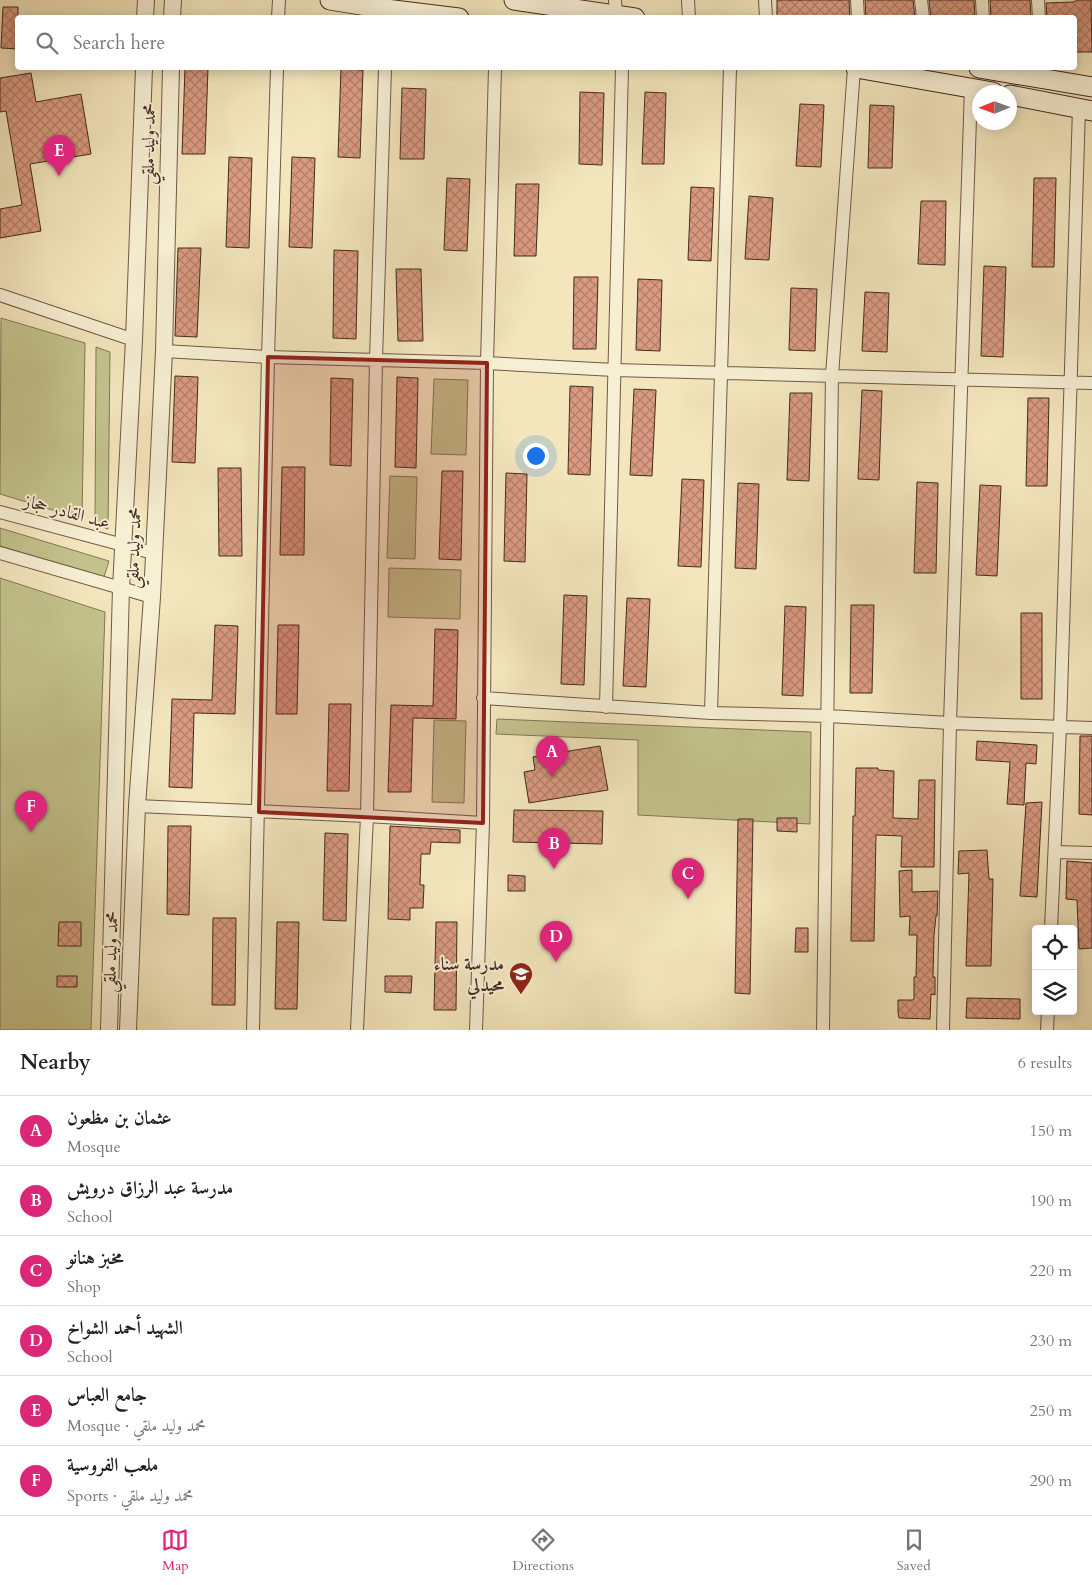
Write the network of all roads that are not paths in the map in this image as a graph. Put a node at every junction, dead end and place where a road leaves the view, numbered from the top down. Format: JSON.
{"nodes":[{"id":1,"x":146,"y":0,"type":"edge"},
{"id":2,"x":173,"y":0,"type":"edge"},
{"id":3,"x":279,"y":0,"type":"edge"},
{"id":4,"x":330,"y":0,"type":"edge"},
{"id":5,"x":517,"y":0,"type":"edge"},
{"id":6,"x":688,"y":0,"type":"edge"},
{"id":7,"x":765,"y":0,"type":"edge"},
{"id":8,"x":857,"y":0,"type":"edge"},
{"id":9,"x":921,"y":0,"type":"edge"},
{"id":10,"x":982,"y":0,"type":"edge"},
{"id":11,"x":1038,"y":0,"type":"edge"},
{"id":12,"x":622,"y":11,"type":"edge"},
{"id":13,"x":386,"y":13,"type":"edge"},
{"id":14,"x":145,"y":15,"type":"edge"},
{"id":15,"x":172,"y":15,"type":"edge"},
{"id":16,"x":278,"y":15,"type":"edge"},
{"id":17,"x":415,"y":15,"type":"edge"},
{"id":18,"x":689,"y":15,"type":"edge"},
{"id":19,"x":766,"y":15,"type":"edge"},
{"id":20,"x":858,"y":15,"type":"edge"},
{"id":21,"x":923,"y":15,"type":"edge"},
{"id":22,"x":983,"y":15,"type":"edge"},
{"id":23,"x":1039,"y":15,"type":"edge"},
{"id":24,"x":144,"y":70,"type":"edge"},
{"id":25,"x":171,"y":70,"type":"edge"},
{"id":26,"x":277,"y":70,"type":"edge"},
{"id":27,"x":385,"y":70,"type":"edge"},
{"id":28,"x":494,"y":70,"type":"edge"},
{"id":29,"x":622,"y":70,"type":"edge"},
{"id":30,"x":730,"y":70,"type":"edge"},
{"id":31,"x":855,"y":70,"type":"edge"},
{"id":32,"x":867,"y":70,"type":"edge"},
{"id":33,"x":1013,"y":70,"type":"edge"},
{"id":34,"x":1042,"y":72,"type":"edge"},
{"id":35,"x":1092,"y":87,"type":"edge"},
{"id":36,"x":971,"y":88,"type":"joint"},
{"id":37,"x":1017,"y":97,"type":"edge"},
{"id":38,"x":1085,"y":110,"type":"edge"},
{"id":39,"x":0,"y":295,"type":"edge"},
{"id":40,"x":134,"y":340,"type":"junction"},
{"id":41,"x":164,"y":351,"type":"junction"},
{"id":42,"x":268,"y":357,"type":"junction"},
{"id":43,"x":376,"y":360,"type":"junction"},
{"id":44,"x":487,"y":364,"type":"junction"},
{"id":45,"x":614,"y":370,"type":"junction"},
{"id":46,"x":721,"y":373,"type":"junction"},
{"id":47,"x":832,"y":376,"type":"junction"},
{"id":48,"x":960,"y":380,"type":"junction"},
{"id":49,"x":1070,"y":383,"type":"junction"},
{"id":50,"x":1092,"y":383,"type":"edge"},
{"id":51,"x":0,"y":512,"type":"edge"},
{"id":52,"x":124,"y":546,"type":"junction"},
{"id":53,"x":0,"y":553,"type":"edge"},
{"id":54,"x":153,"y":553,"type":"junction"},
{"id":55,"x":121,"y":588,"type":"junction"},
{"id":56,"x":152,"y":598,"type":"junction"},
{"id":57,"x":483,"y":698,"type":"junction"},
{"id":58,"x":606,"y":707,"type":"junction"},
{"id":59,"x":711,"y":713,"type":"junction"},
{"id":60,"x":828,"y":716,"type":"junction"},
{"id":61,"x":950,"y":723,"type":"junction"},
{"id":62,"x":1060,"y":727,"type":"junction"},
{"id":63,"x":1092,"y":728,"type":"edge"},
{"id":64,"x":137,"y":806,"type":"junction"},
{"id":65,"x":259,"y":812,"type":"junction"},
{"id":66,"x":367,"y":816,"type":"junction"},
{"id":67,"x":484,"y":823,"type":"junction"},
{"id":68,"x":1055,"y":852,"type":"junction"},
{"id":69,"x":1092,"y":853,"type":"edge"},
{"id":70,"x":1051,"y":925,"type":"edge"},
{"id":71,"x":1048,"y":1015,"type":"edge"},
{"id":72,"x":109,"y":1030,"type":"edge"},
{"id":73,"x":128,"y":1030,"type":"edge"},
{"id":74,"x":253,"y":1030,"type":"edge"},
{"id":75,"x":357,"y":1030,"type":"edge"},
{"id":76,"x":476,"y":1030,"type":"edge"},
{"id":77,"x":823,"y":1030,"type":"edge"},
{"id":78,"x":943,"y":1030,"type":"edge"},
{"id":79,"x":1047,"y":1030,"type":"edge"}],
"edges":[{"from":1,"to":14,"type":"street"},
{"from":2,"to":15,"type":"street"},
{"from":3,"to":16,"type":"street"},
{"from":4,"to":13,"type":"main road"},
{"from":5,"to":12,"type":"main road"},
{"from":6,"to":18,"type":"street"},
{"from":7,"to":19,"type":"street"},
{"from":8,"to":20,"type":"street"},
{"from":9,"to":21,"type":"street"},
{"from":10,"to":22,"type":"street"},
{"from":11,"to":23,"type":"street"},
{"from":13,"to":17,"type":"main road"},
{"from":24,"to":40,"type":"street","name":"محمد وليد ملقي"},
{"from":25,"to":41,"type":"street","name":"محمد وليد ملقي"},
{"from":26,"to":42,"type":"street"},
{"from":27,"to":43,"type":"street"},
{"from":28,"to":44,"type":"street"},
{"from":29,"to":45,"type":"street"},
{"from":30,"to":46,"type":"street"},
{"from":31,"to":47,"type":"street"},
{"from":32,"to":36,"type":"main road"},
{"from":33,"to":34,"type":"main road"},
{"from":34,"to":35,"type":"main road"},
{"from":36,"to":48,"type":"street"},
{"from":37,"to":38,"type":"main road"},
{"from":38,"to":49,"type":"street"},
{"from":39,"to":40,"type":"street"},
{"from":40,"to":52,"type":"street","name":"محمد وليد ملقي"},
{"from":41,"to":42,"type":"street"},
{"from":41,"to":54,"type":"street","name":"محمد وليد ملقي"},
{"from":42,"to":43,"type":"street"},
{"from":42,"to":65,"type":"street"},
{"from":43,"to":44,"type":"street"},
{"from":43,"to":66,"type":"street"},
{"from":44,"to":45,"type":"street"},
{"from":44,"to":57,"type":"street"},
{"from":45,"to":46,"type":"street"},
{"from":45,"to":58,"type":"street"},
{"from":46,"to":47,"type":"street"},
{"from":46,"to":59,"type":"street"},
{"from":47,"to":48,"type":"street"},
{"from":47,"to":60,"type":"street"},
{"from":48,"to":49,"type":"street"},
{"from":48,"to":61,"type":"street"},
{"from":49,"to":50,"type":"street"},
{"from":49,"to":62,"type":"street"},
{"from":51,"to":52,"type":"street","name":"عبد القادر حجاز"},
{"from":52,"to":54,"type":"street","name":"عبد القادر حجاز"},
{"from":52,"to":55,"type":"street","name":"محمد وليد ملقي"},
{"from":53,"to":55,"type":"street"},
{"from":54,"to":56,"type":"street","name":"محمد وليد ملقي"},
{"from":55,"to":56,"type":"street"},
{"from":55,"to":72,"type":"street","name":"محمد وليد ملقي"},
{"from":56,"to":64,"type":"street","name":"محمد وليد ملقي"},
{"from":57,"to":58,"type":"street"},
{"from":57,"to":67,"type":"street"},
{"from":58,"to":59,"type":"street"},
{"from":59,"to":60,"type":"street"},
{"from":60,"to":61,"type":"street"},
{"from":60,"to":77,"type":"street"},
{"from":61,"to":62,"type":"street"},
{"from":61,"to":78,"type":"street"},
{"from":62,"to":63,"type":"street"},
{"from":62,"to":68,"type":"street"},
{"from":64,"to":65,"type":"street"},
{"from":64,"to":73,"type":"street","name":"محمد وليد ملقي"},
{"from":65,"to":66,"type":"street"},
{"from":65,"to":74,"type":"street"},
{"from":66,"to":67,"type":"street"},
{"from":66,"to":75,"type":"street"},
{"from":67,"to":76,"type":"street"},
{"from":68,"to":69,"type":"street"},
{"from":68,"to":70,"type":"street"},
{"from":71,"to":79,"type":"street"}]}
